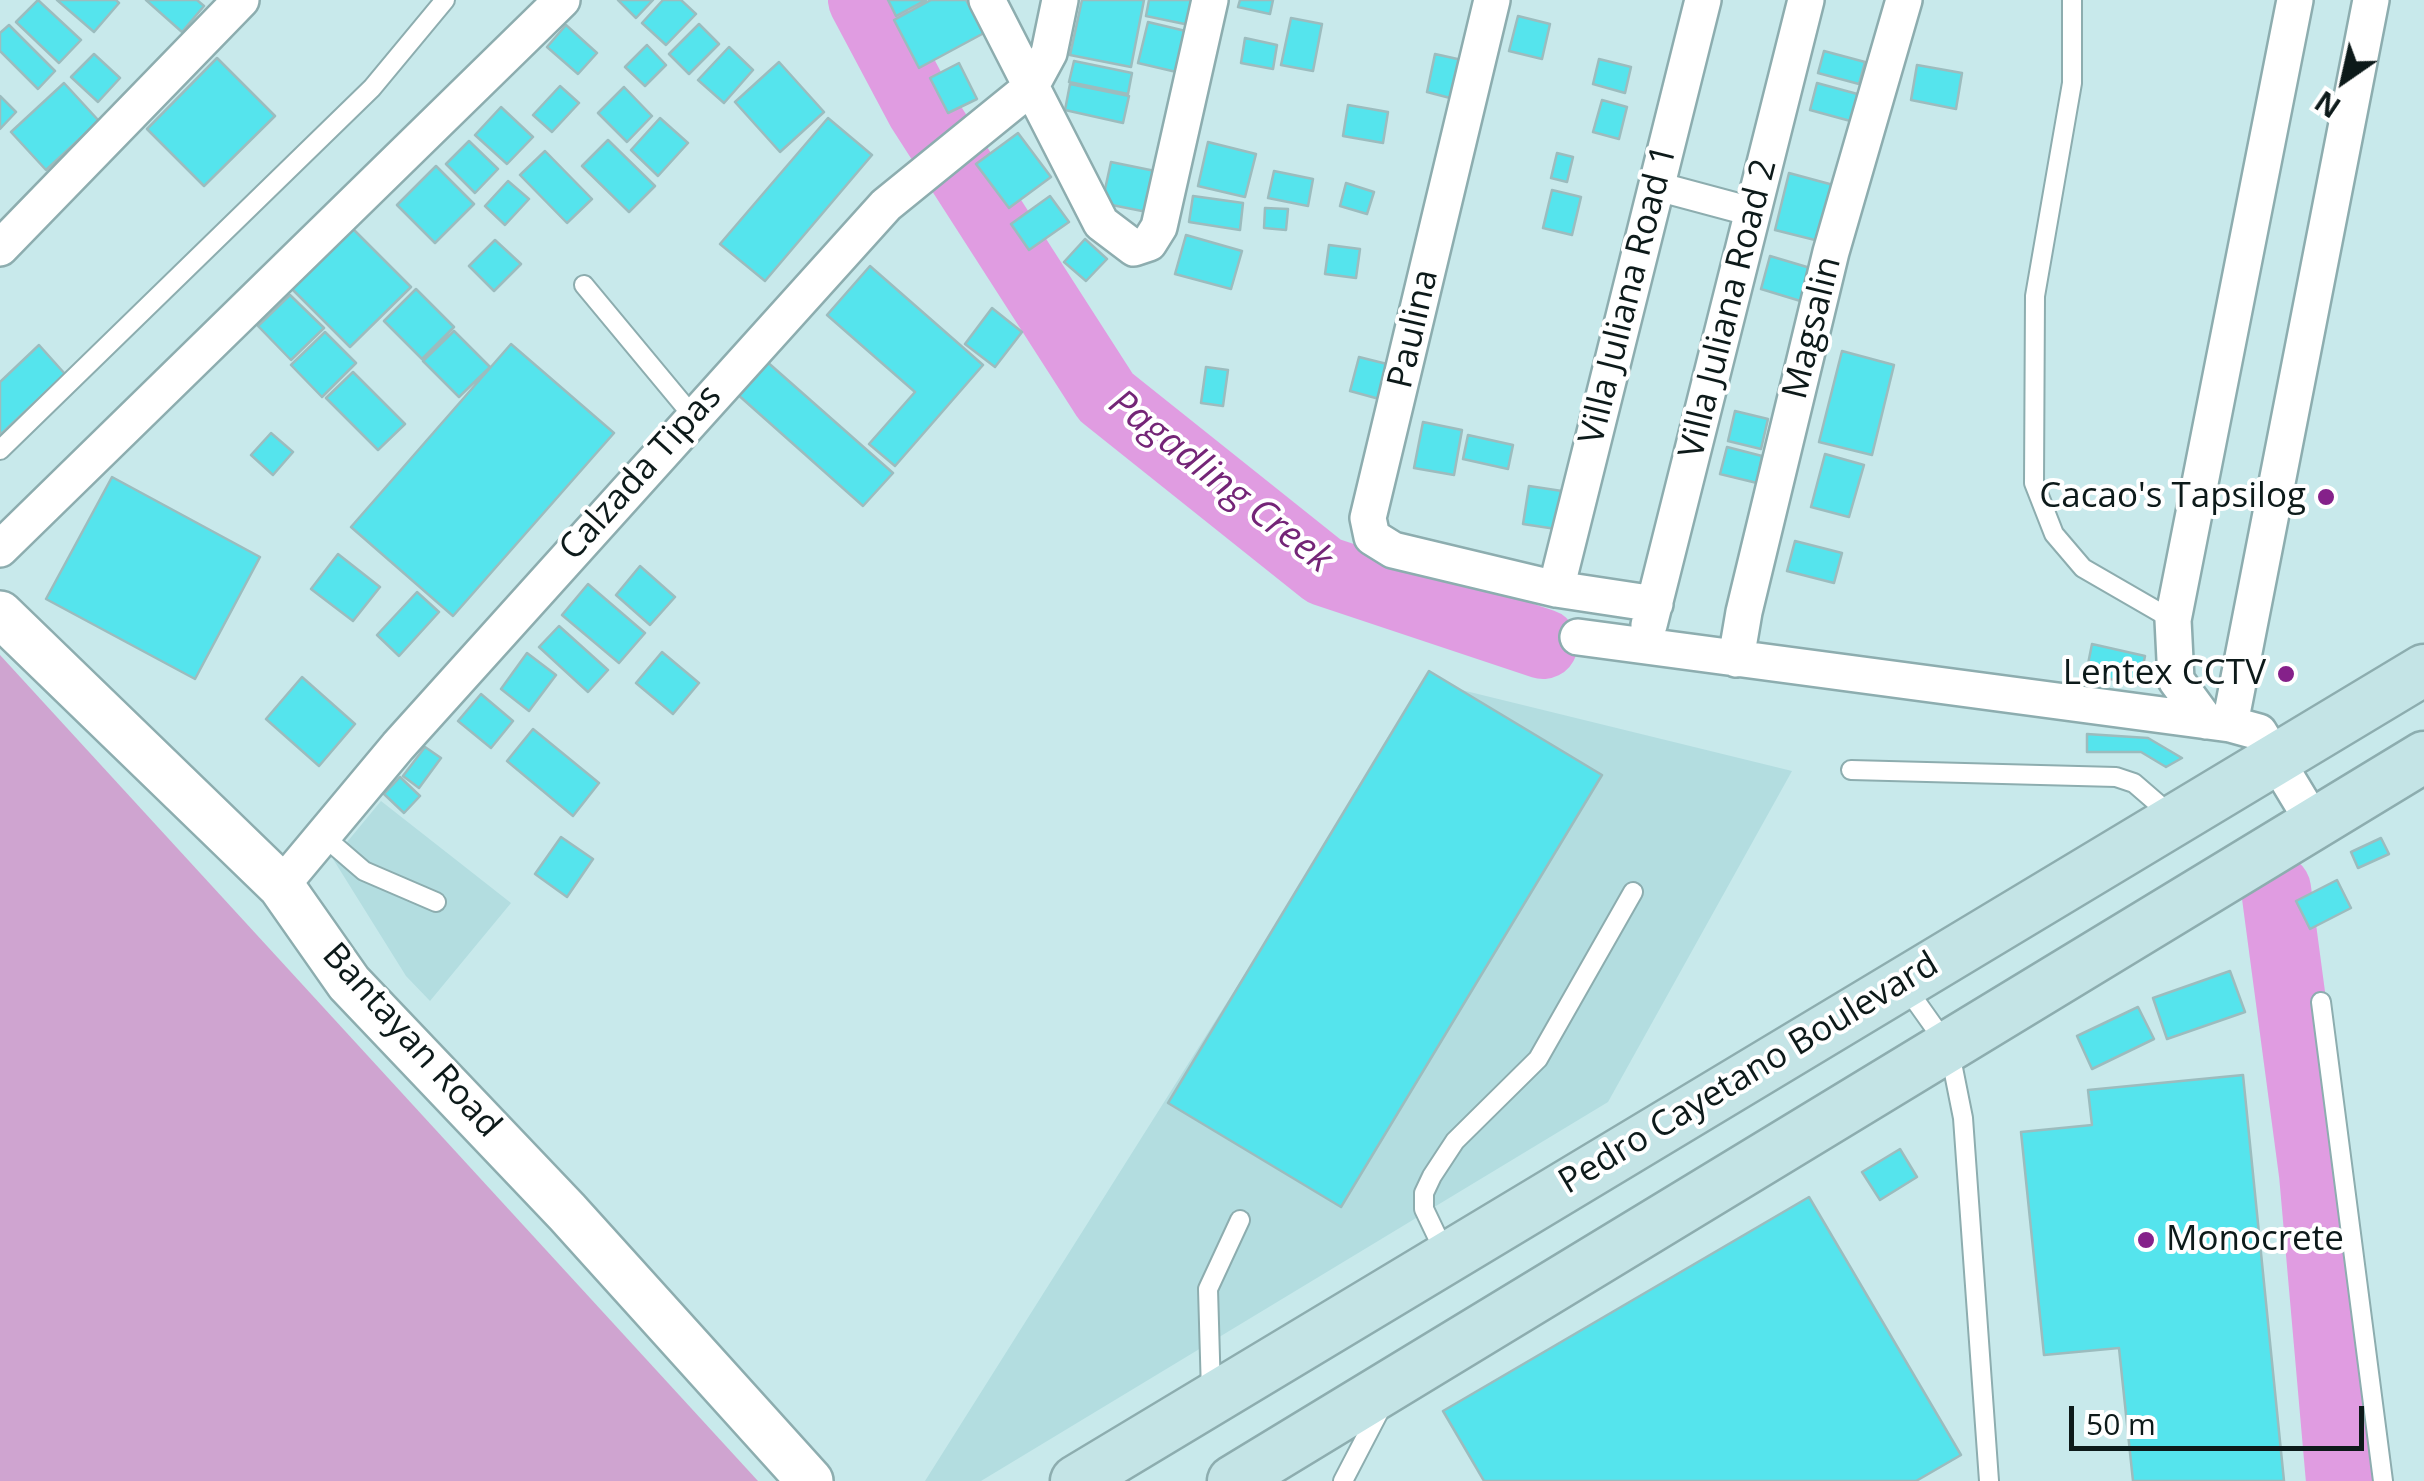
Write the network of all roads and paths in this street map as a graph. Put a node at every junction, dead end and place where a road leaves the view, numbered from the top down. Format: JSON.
{"nodes":[{"id":1,"x":241,"y":0,"type":"edge"},
{"id":2,"x":445,"y":0,"type":"edge"},
{"id":3,"x":562,"y":0,"type":"edge"},
{"id":4,"x":987,"y":0,"type":"edge"},
{"id":5,"x":1060,"y":0,"type":"edge"},
{"id":6,"x":1210,"y":0,"type":"edge"},
{"id":7,"x":1492,"y":0,"type":"edge"},
{"id":8,"x":1703,"y":0,"type":"edge"},
{"id":9,"x":1806,"y":0,"type":"edge"},
{"id":10,"x":1904,"y":0,"type":"edge"},
{"id":11,"x":2072,"y":0,"type":"edge"},
{"id":12,"x":2295,"y":0,"type":"edge"},
{"id":13,"x":2372,"y":0,"type":"edge"},
{"id":14,"x":1030,"y":88,"type":"junction"},
{"id":15,"x":1656,"y":186,"type":"junction"},
{"id":16,"x":1753,"y":212,"type":"junction"},
{"id":17,"x":0,"y":248,"type":"edge"},
{"id":18,"x":584,"y":285,"type":"dead end"},
{"id":19,"x":692,"y":416,"type":"junction"},
{"id":20,"x":0,"y":450,"type":"edge"},
{"id":21,"x":0,"y":549,"type":"edge"},
{"id":22,"x":1556,"y":589,"type":"junction"},
{"id":23,"x":0,"y":614,"type":"edge"},
{"id":24,"x":2173,"y":620,"type":"junction"},
{"id":25,"x":1650,"y":623,"type":"junction"},
{"id":26,"x":1578,"y":637,"type":"dead end"},
{"id":27,"x":1736,"y":659,"type":"junction"},
{"id":28,"x":2424,"y":670,"type":"edge"},
{"id":29,"x":2218,"y":722,"type":"junction"},
{"id":30,"x":2424,"y":757,"type":"edge"},
{"id":31,"x":2278,"y":758,"type":"junction"},
{"id":32,"x":1851,"y":770,"type":"dead end"},
{"id":33,"x":2175,"y":819,"type":"junction"},
{"id":34,"x":2314,"y":823,"type":"junction"},
{"id":35,"x":321,"y":834,"type":"junction"},
{"id":36,"x":281,"y":886,"type":"junction"},
{"id":37,"x":1632,"y":892,"type":"dead end"},
{"id":38,"x":436,"y":902,"type":"dead end"},
{"id":39,"x":1902,"y":982,"type":"junction"},
{"id":40,"x":2321,"y":1002,"type":"dead end"},
{"id":41,"x":1949,"y":1048,"type":"junction"},
{"id":42,"x":1240,"y":1220,"type":"dead end"},
{"id":43,"x":1447,"y":1257,"type":"junction"},
{"id":44,"x":1394,"y":1383,"type":"junction"},
{"id":45,"x":1211,"y":1399,"type":"junction"},
{"id":46,"x":810,"y":1481,"type":"edge"},
{"id":47,"x":1076,"y":1481,"type":"edge"},
{"id":48,"x":1233,"y":1481,"type":"edge"},
{"id":49,"x":1342,"y":1481,"type":"edge"},
{"id":50,"x":1990,"y":1481,"type":"edge"},
{"id":51,"x":2384,"y":1481,"type":"edge"}],
"edges":[{"from":1,"to":17,"type":"street"},
{"from":2,"to":20,"type":"lane"},
{"from":3,"to":21,"type":"street"},
{"from":4,"to":14,"type":"street"},
{"from":5,"to":14,"type":"street"},
{"from":6,"to":14,"type":"street"},
{"from":7,"to":22,"type":"street","name":"Paulina"},
{"from":8,"to":15,"type":"street","name":"Villa Juliana Road 1"},
{"from":9,"to":16,"type":"street","name":"Villa Juliana Road 2"},
{"from":10,"to":27,"type":"street","name":"Magsalin"},
{"from":11,"to":24,"type":"lane"},
{"from":12,"to":24,"type":"street"},
{"from":13,"to":29,"type":"street"},
{"from":14,"to":19,"type":"street","name":"Calzada Tipas"},
{"from":15,"to":16,"type":"street"},
{"from":15,"to":22,"type":"street","name":"Villa Juliana Road 1"},
{"from":16,"to":25,"type":"street","name":"Villa Juliana Road 2"},
{"from":18,"to":19,"type":"lane"},
{"from":19,"to":35,"type":"street","name":"Calzada Tipas"},
{"from":22,"to":25,"type":"street","name":"Paulina"},
{"from":23,"to":36,"type":"street","name":"Bantayan Road"},
{"from":24,"to":29,"type":"street"},
{"from":25,"to":26,"type":"street"},
{"from":25,"to":27,"type":"street"},
{"from":27,"to":29,"type":"street"},
{"from":28,"to":31,"type":"main road","name":"Pedro Cayetano Boulevard"},
{"from":29,"to":31,"type":"street"},
{"from":30,"to":34,"type":"main road"},
{"from":31,"to":33,"type":"main road","name":"Pedro Cayetano Boulevard"},
{"from":31,"to":34,"type":"street"},
{"from":32,"to":33,"type":"lane"},
{"from":33,"to":39,"type":"main road","name":"Pedro Cayetano Boulevard"},
{"from":34,"to":41,"type":"main road"},
{"from":35,"to":36,"type":"street","name":"Calzada Tipas"},
{"from":35,"to":38,"type":"lane"},
{"from":36,"to":46,"type":"street","name":"Bantayan Road"},
{"from":37,"to":43,"type":"lane"},
{"from":39,"to":41,"type":"lane"},
{"from":39,"to":43,"type":"main road","name":"Pedro Cayetano Boulevard"},
{"from":40,"to":51,"type":"lane"},
{"from":41,"to":44,"type":"main road"},
{"from":41,"to":50,"type":"lane"},
{"from":42,"to":45,"type":"lane"},
{"from":43,"to":45,"type":"main road","name":"Pedro Cayetano Boulevard"},
{"from":44,"to":48,"type":"main road"},
{"from":44,"to":49,"type":"lane"},
{"from":45,"to":47,"type":"main road","name":"Pedro Cayetano Boulevard"}]}
